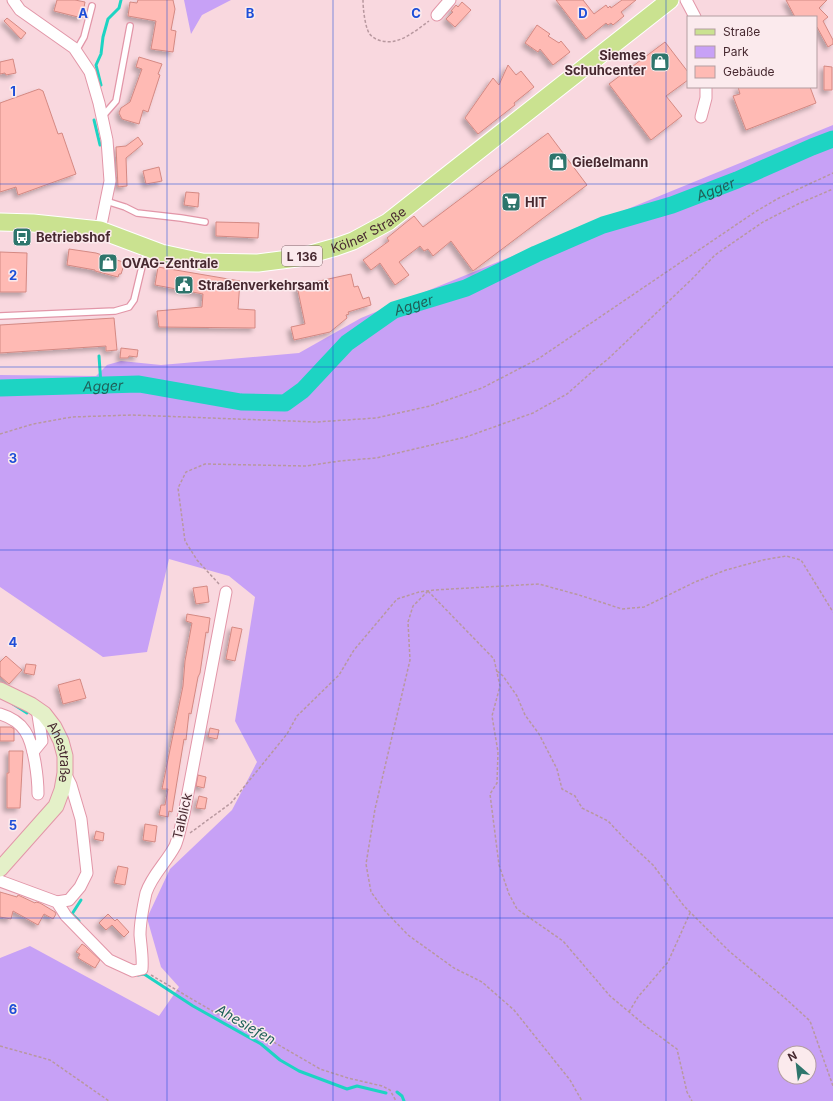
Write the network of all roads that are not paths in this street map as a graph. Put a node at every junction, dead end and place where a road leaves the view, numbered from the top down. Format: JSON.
{"nodes":[{"id":1,"x":13,"y":0,"type":"edge"},
{"id":2,"x":450,"y":0,"type":"edge"},
{"id":3,"x":670,"y":0,"type":"edge"},
{"id":4,"x":686,"y":0,"type":"edge"},
{"id":5,"x":92,"y":6,"type":"dead end"},
{"id":6,"x":437,"y":15,"type":"road end"},
{"id":7,"x":694,"y":16,"type":"edge"},
{"id":8,"x":130,"y":26,"type":"dead end"},
{"id":9,"x":76,"y":51,"type":"junction"},
{"id":10,"x":706,"y":88,"type":"edge"},
{"id":11,"x":102,"y":117,"type":"junction"},
{"id":12,"x":701,"y":117,"type":"dead end"},
{"id":13,"x":106,"y":201,"type":"junction"},
{"id":14,"x":0,"y":222,"type":"edge"},
{"id":15,"x":205,"y":222,"type":"dead end"},
{"id":16,"x":100,"y":230,"type":"junction"},
{"id":17,"x":147,"y":248,"type":"junction"},
{"id":18,"x":0,"y":316,"type":"edge"},
{"id":19,"x":226,"y":592,"type":"road end"},
{"id":20,"x":0,"y":690,"type":"edge"},
{"id":21,"x":37,"y":709,"type":"junction"},
{"id":22,"x":0,"y":714,"type":"edge"},
{"id":23,"x":33,"y":752,"type":"junction"},
{"id":24,"x":65,"y":773,"type":"junction"},
{"id":25,"x":38,"y":794,"type":"dead end"},
{"id":26,"x":0,"y":869,"type":"edge"},
{"id":27,"x":0,"y":881,"type":"edge"},
{"id":28,"x":57,"y":902,"type":"junction"}],
"edges":[{"from":1,"to":9,"type":"street"},
{"from":2,"to":6,"type":"street"},
{"from":3,"to":17,"type":"main road","name":"Kölner Straße","number":"L 136"},
{"from":4,"to":7,"type":"street"},
{"from":5,"to":9,"type":"lane"},
{"from":8,"to":11,"type":"lane"},
{"from":9,"to":11,"type":"street"},
{"from":10,"to":12,"type":"street"},
{"from":11,"to":13,"type":"street"},
{"from":13,"to":15,"type":"lane"},
{"from":13,"to":16,"type":"street"},
{"from":14,"to":16,"type":"main road","name":"Kölner Straße","number":"L 136"},
{"from":16,"to":17,"type":"main road","name":"Kölner Straße","number":"L 136"},
{"from":17,"to":18,"type":"lane"},
{"from":19,"to":28,"type":"street","name":"Talblick"},
{"from":20,"to":21,"type":"main road","name":"Ahestraße"},
{"from":21,"to":23,"type":"street"},
{"from":21,"to":24,"type":"main road","name":"Ahestraße"},
{"from":22,"to":23,"type":"street"},
{"from":23,"to":25,"type":"street"},
{"from":24,"to":26,"type":"main road","name":"Ahestraße"},
{"from":24,"to":28,"type":"street"},
{"from":27,"to":28,"type":"street"}]}
